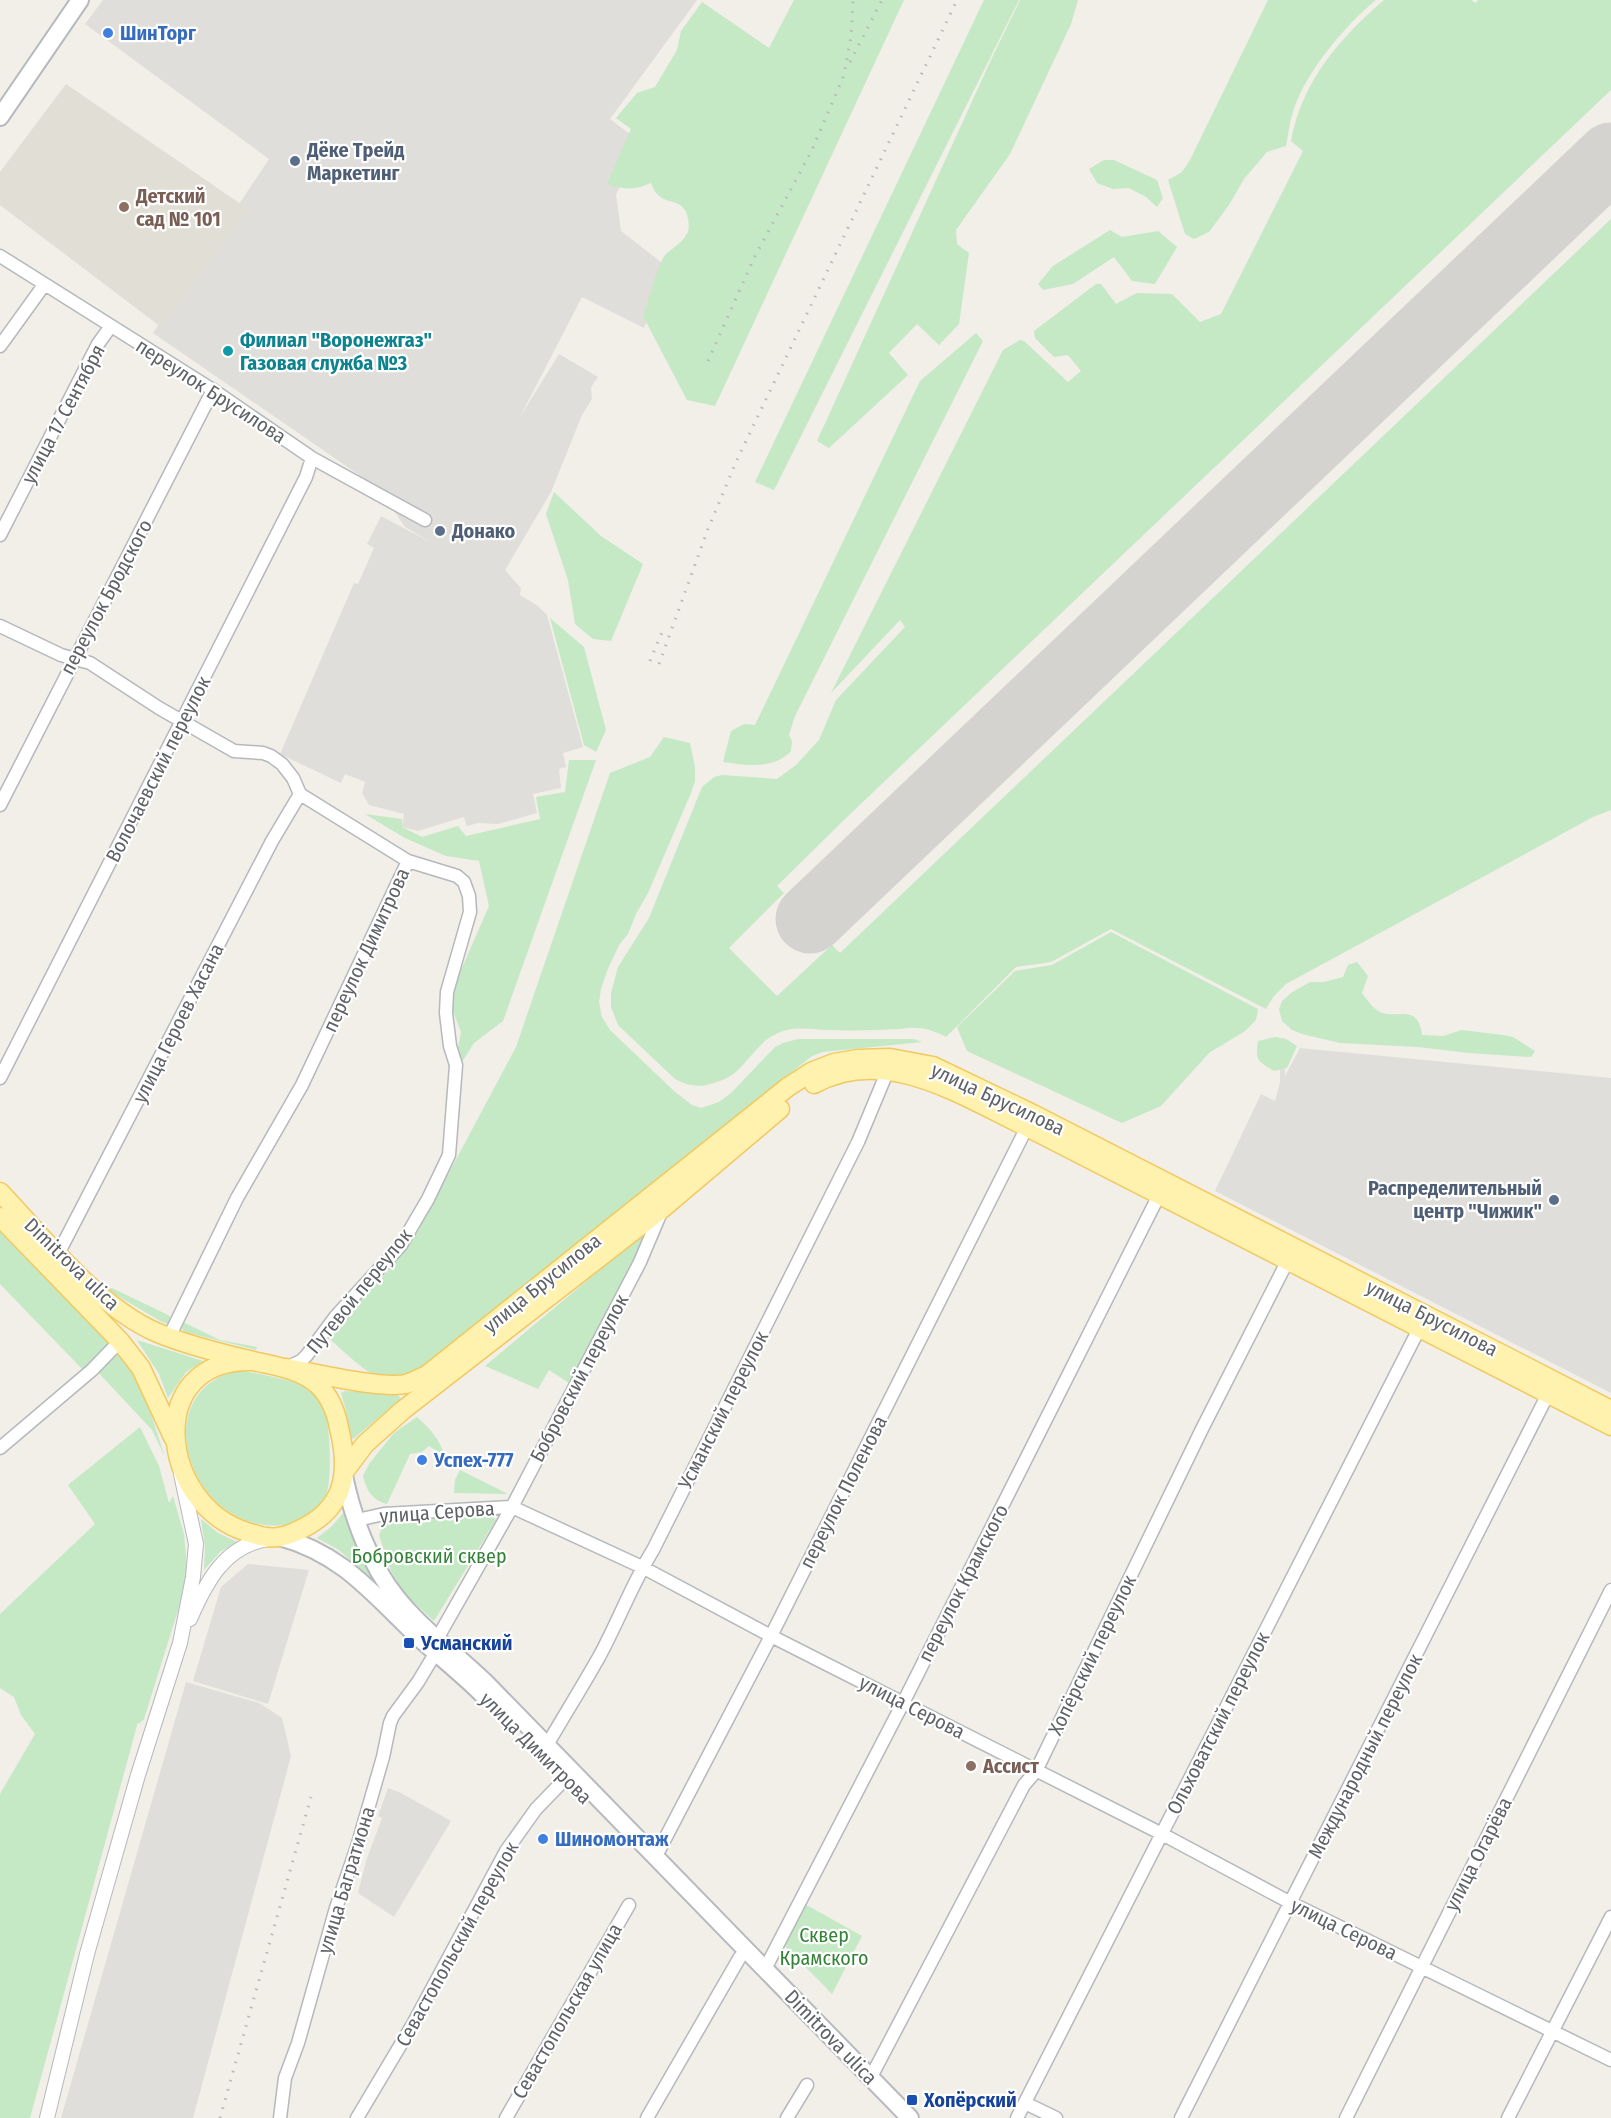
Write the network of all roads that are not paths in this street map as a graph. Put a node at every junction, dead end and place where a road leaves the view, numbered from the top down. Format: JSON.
{"nodes":[{"id":1,"x":80,"y":0,"type":"edge"},
{"id":2,"x":0,"y":117,"type":"edge"},
{"id":3,"x":0,"y":256,"type":"edge"},
{"id":4,"x":44,"y":285,"type":"junction"},
{"id":5,"x":111,"y":326,"type":"junction"},
{"id":6,"x":0,"y":346,"type":"edge"},
{"id":7,"x":213,"y":390,"type":"junction"},
{"id":8,"x":312,"y":458,"type":"junction"},
{"id":9,"x":425,"y":520,"type":"dead end"},
{"id":10,"x":0,"y":535,"type":"edge"},
{"id":11,"x":0,"y":626,"type":"edge"},
{"id":12,"x":74,"y":658,"type":"junction"},
{"id":13,"x":181,"y":721,"type":"junction"},
{"id":14,"x":300,"y":794,"type":"junction"},
{"id":15,"x":0,"y":805,"type":"edge"},
{"id":16,"x":408,"y":861,"type":"junction"},
{"id":17,"x":888,"y":1070,"type":"junction"},
{"id":18,"x":0,"y":1078,"type":"edge"},
{"id":19,"x":1027,"y":1127,"type":"junction"},
{"id":20,"x":0,"y":1192,"type":"edge"},
{"id":21,"x":1159,"y":1195,"type":"junction"},
{"id":22,"x":663,"y":1208,"type":"junction"},
{"id":23,"x":0,"y":1217,"type":"edge"},
{"id":24,"x":58,"y":1254,"type":"junction"},
{"id":25,"x":1288,"y":1260,"type":"junction"},
{"id":26,"x":1419,"y":1329,"type":"junction"},
{"id":27,"x":169,"y":1337,"type":"junction"},
{"id":28,"x":120,"y":1341,"type":"junction"},
{"id":29,"x":1486,"y":1354,"type":"junction"},
{"id":30,"x":251,"y":1361,"type":"junction"},
{"id":31,"x":286,"y":1368,"type":"junction"},
{"id":32,"x":1548,"y":1394,"type":"junction"},
{"id":33,"x":1611,"y":1410,"type":"edge"},
{"id":34,"x":1611,"y":1426,"type":"edge"},
{"id":35,"x":0,"y":1448,"type":"edge"},
{"id":36,"x":178,"y":1453,"type":"junction"},
{"id":37,"x":344,"y":1474,"type":"junction"},
{"id":38,"x":512,"y":1507,"type":"junction"},
{"id":39,"x":357,"y":1520,"type":"junction"},
{"id":40,"x":277,"y":1538,"type":"junction"},
{"id":41,"x":642,"y":1567,"type":"junction"},
{"id":42,"x":1611,"y":1590,"type":"edge"},
{"id":43,"x":771,"y":1636,"type":"junction"},
{"id":44,"x":180,"y":1643,"type":"junction"},
{"id":45,"x":437,"y":1646,"type":"junction"},
{"id":46,"x":904,"y":1701,"type":"junction"},
{"id":47,"x":547,"y":1745,"type":"junction"},
{"id":48,"x":1036,"y":1771,"type":"junction"},
{"id":49,"x":566,"y":1778,"type":"junction"},
{"id":50,"x":1162,"y":1834,"type":"junction"},
{"id":51,"x":656,"y":1856,"type":"junction"},
{"id":52,"x":1291,"y":1903,"type":"junction"},
{"id":53,"x":629,"y":1905,"type":"dead end"},
{"id":54,"x":1611,"y":1917,"type":"edge"},
{"id":55,"x":740,"y":1957,"type":"junction"},
{"id":56,"x":1422,"y":1966,"type":"junction"},
{"id":57,"x":765,"y":1969,"type":"junction"},
{"id":58,"x":1553,"y":2030,"type":"junction"},
{"id":59,"x":1611,"y":2060,"type":"edge"},
{"id":60,"x":871,"y":2078,"type":"junction"},
{"id":61,"x":807,"y":2085,"type":"dead end"},
{"id":62,"x":1025,"y":2103,"type":"junction"},
{"id":63,"x":47,"y":2118,"type":"edge"},
{"id":64,"x":280,"y":2118,"type":"edge"},
{"id":65,"x":357,"y":2118,"type":"edge"},
{"id":66,"x":506,"y":2118,"type":"edge"},
{"id":67,"x":646,"y":2118,"type":"edge"},
{"id":68,"x":787,"y":2118,"type":"edge"},
{"id":69,"x":895,"y":2118,"type":"edge"},
{"id":70,"x":910,"y":2118,"type":"edge"},
{"id":71,"x":1017,"y":2118,"type":"edge"},
{"id":72,"x":1056,"y":2118,"type":"edge"},
{"id":73,"x":1180,"y":2118,"type":"edge"},
{"id":74,"x":1346,"y":2118,"type":"edge"},
{"id":75,"x":1508,"y":2118,"type":"edge"}],
"edges":[{"from":1,"to":2,"type":"main road"},
{"from":3,"to":4,"type":"street","name":"переулок Брусилова"},
{"from":4,"to":5,"type":"street","name":"переулок Брусилова"},
{"from":4,"to":6,"type":"street"},
{"from":5,"to":7,"type":"street","name":"переулок Брусилова"},
{"from":5,"to":10,"type":"street","name":"улица 17 Сентября"},
{"from":7,"to":8,"type":"street","name":"переулок Брусилова"},
{"from":7,"to":12,"type":"street","name":"переулок Бродского"},
{"from":8,"to":9,"type":"street","name":"переулок Брусилова"},
{"from":8,"to":13,"type":"street","name":"Волочаевский переулок"},
{"from":11,"to":12,"type":"street","name":"переулок Димитрова"},
{"from":12,"to":13,"type":"street","name":"переулок Димитрова"},
{"from":12,"to":15,"type":"street","name":"переулок Бродского"},
{"from":13,"to":14,"type":"street","name":"переулок Димитрова"},
{"from":13,"to":18,"type":"street","name":"Волочаевский переулок"},
{"from":14,"to":16,"type":"street","name":"переулок Димитрова"},
{"from":14,"to":24,"type":"street","name":"улица Героев Хасана"},
{"from":16,"to":27,"type":"street","name":"переулок Димитрова"},
{"from":16,"to":31,"type":"street","name":"Путевой переулок"},
{"from":17,"to":19,"type":"main road","name":"улица Брусилова"},
{"from":17,"to":22,"type":"main road","name":"улица Брусилова"},
{"from":17,"to":41,"type":"street","name":"Усманский переулок"},
{"from":19,"to":21,"type":"main road","name":"улица Брусилова"},
{"from":19,"to":43,"type":"street","name":"переулок Поленова"},
{"from":20,"to":24,"type":"main road","name":"Dimitrova ulica"},
{"from":21,"to":25,"type":"main road","name":"улица Брусилова"},
{"from":21,"to":46,"type":"street","name":"переулок Крамского"},
{"from":22,"to":37,"type":"main road","name":"улица Брусилова"},
{"from":22,"to":38,"type":"street","name":"Бобровский переулок"},
{"from":23,"to":28,"type":"main road","name":"Dimitrova ulica"},
{"from":24,"to":27,"type":"main road","name":"Dimitrova ulica"},
{"from":25,"to":26,"type":"main road","name":"улица Брусилова"},
{"from":25,"to":48,"type":"street","name":"Хопёрский переулок"},
{"from":26,"to":29,"type":"main road","name":"улица Брусилова"},
{"from":26,"to":50,"type":"street","name":"Ольховатский переулок"},
{"from":27,"to":30,"type":"main road","name":"Dimitrova ulica"},
{"from":28,"to":35,"type":"street"},
{"from":28,"to":36,"type":"main road","name":"Dimitrova ulica"},
{"from":29,"to":31,"type":"main road","name":"улица Брусилова"},
{"from":29,"to":32,"type":"main road","name":"улица Брусилова"},
{"from":29,"to":33,"type":"main road","name":"улица Брусилова"},
{"from":30,"to":31,"type":"main road","name":"улица Димитрова"},
{"from":30,"to":36,"type":"main road","name":"улица Димитрова"},
{"from":31,"to":37,"type":"main road","name":"улица Димитрова"},
{"from":32,"to":34,"type":"main road","name":"улица Брусилова"},
{"from":32,"to":52,"type":"street","name":"Международный переулок"},
{"from":36,"to":40,"type":"main road","name":"улица Димитрова"},
{"from":36,"to":44,"type":"street"},
{"from":37,"to":39,"type":"main road","name":"улица Димитрова"},
{"from":37,"to":40,"type":"main road","name":"улица Димитрова"},
{"from":38,"to":39,"type":"street","name":"улица Серова"},
{"from":38,"to":41,"type":"street","name":"улица Серова"},
{"from":38,"to":45,"type":"street","name":"Бобровский переулок"},
{"from":39,"to":45,"type":"main road","name":"улица Димитрова"},
{"from":40,"to":44,"type":"street"},
{"from":40,"to":45,"type":"main road","name":"улица Димитрова"},
{"from":41,"to":43,"type":"street","name":"улица Серова"},
{"from":41,"to":47,"type":"street","name":"Усманский переулок"},
{"from":42,"to":56,"type":"street","name":"улица Огарёва"},
{"from":43,"to":46,"type":"street","name":"улица Серова"},
{"from":43,"to":51,"type":"street","name":"переулок Поленова"},
{"from":44,"to":63,"type":"street"},
{"from":45,"to":47,"type":"main road","name":"Dimitrova ulica"},
{"from":45,"to":49,"type":"main road","name":"улица Димитрова"},
{"from":45,"to":64,"type":"street","name":"улица Багратиона"},
{"from":46,"to":48,"type":"street","name":"улица Серова"},
{"from":46,"to":57,"type":"street","name":"переулок Крамского"},
{"from":47,"to":51,"type":"main road","name":"Dimitrova ulica"},
{"from":48,"to":50,"type":"street","name":"улица Серова"},
{"from":48,"to":60,"type":"street","name":"Хопёрский переулок"},
{"from":49,"to":55,"type":"main road","name":"улица Димитрова"},
{"from":49,"to":65,"type":"street","name":"Севастопольский переулок"},
{"from":50,"to":52,"type":"street","name":"улица Серова"},
{"from":50,"to":62,"type":"street","name":"Ольховатский переулок"},
{"from":51,"to":57,"type":"main road","name":"Dimitrova ulica"},
{"from":52,"to":56,"type":"street","name":"улица Серова"},
{"from":52,"to":73,"type":"street","name":"Международный переулок"},
{"from":53,"to":66,"type":"street","name":"Севастопольская улица"},
{"from":54,"to":58,"type":"street"},
{"from":55,"to":67,"type":"street"},
{"from":55,"to":69,"type":"main road","name":"улица Димитрова"},
{"from":56,"to":58,"type":"street","name":"улица Серова"},
{"from":56,"to":74,"type":"street","name":"улица Огарёва"},
{"from":57,"to":60,"type":"main road","name":"Dimitrova ulica"},
{"from":58,"to":59,"type":"street","name":"улица Серова"},
{"from":58,"to":75,"type":"street"},
{"from":60,"to":70,"type":"main road","name":"Dimitrova ulica"},
{"from":61,"to":68,"type":"street"},
{"from":62,"to":71,"type":"street","name":"Ольховатский переулок"},
{"from":62,"to":72,"type":"street"}]}
